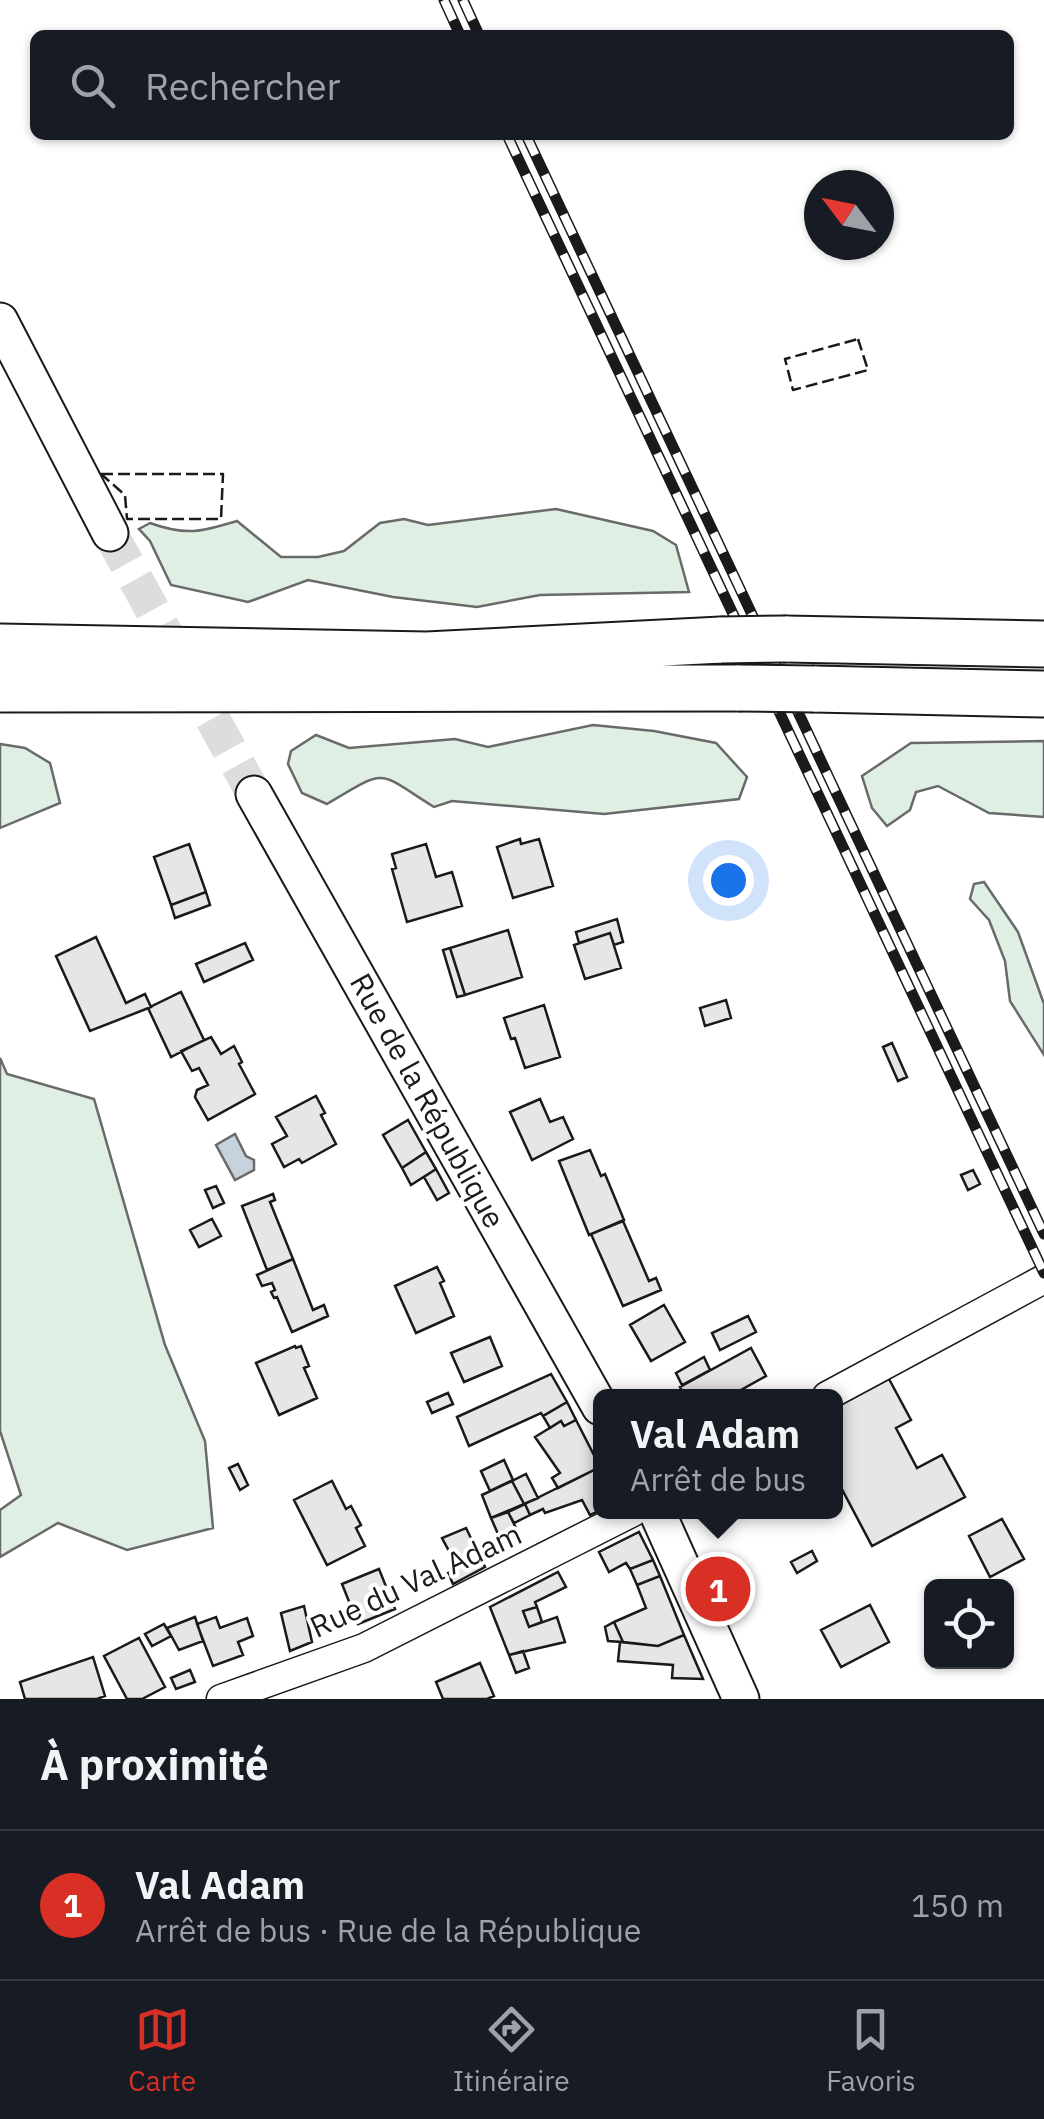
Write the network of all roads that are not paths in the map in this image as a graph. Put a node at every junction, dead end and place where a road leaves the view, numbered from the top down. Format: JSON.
{"nodes":[{"id":1,"x":0,"y":321,"type":"edge"},
{"id":2,"x":110,"y":533,"type":"tunnel mouth"},
{"id":3,"x":1044,"y":644,"type":"edge"},
{"id":4,"x":0,"y":647,"type":"edge"},
{"id":5,"x":0,"y":689,"type":"edge"},
{"id":6,"x":1044,"y":694,"type":"edge"},
{"id":7,"x":254,"y":794,"type":"tunnel mouth"},
{"id":8,"x":1044,"y":1279,"type":"edge"},
{"id":9,"x":839,"y":1389,"type":"edge"},
{"id":10,"x":593,"y":1395,"type":"edge"},
{"id":11,"x":619,"y":1519,"type":"edge"},
{"id":12,"x":660,"y":1519,"type":"edge"},
{"id":13,"x":221,"y":1699,"type":"edge"},
{"id":14,"x":741,"y":1699,"type":"edge"}],
"edges":[{"from":1,"to":2,"type":"street"},
{"from":3,"to":4,"type":"main road","bridge":true},
{"from":5,"to":6,"type":"main road","bridge":true},
{"from":7,"to":10,"type":"street","name":"Rue de la République"},
{"from":8,"to":9,"type":"street"},
{"from":11,"to":13,"type":"street","name":"Rue du Val Adam"},
{"from":12,"to":14,"type":"street"}]}
